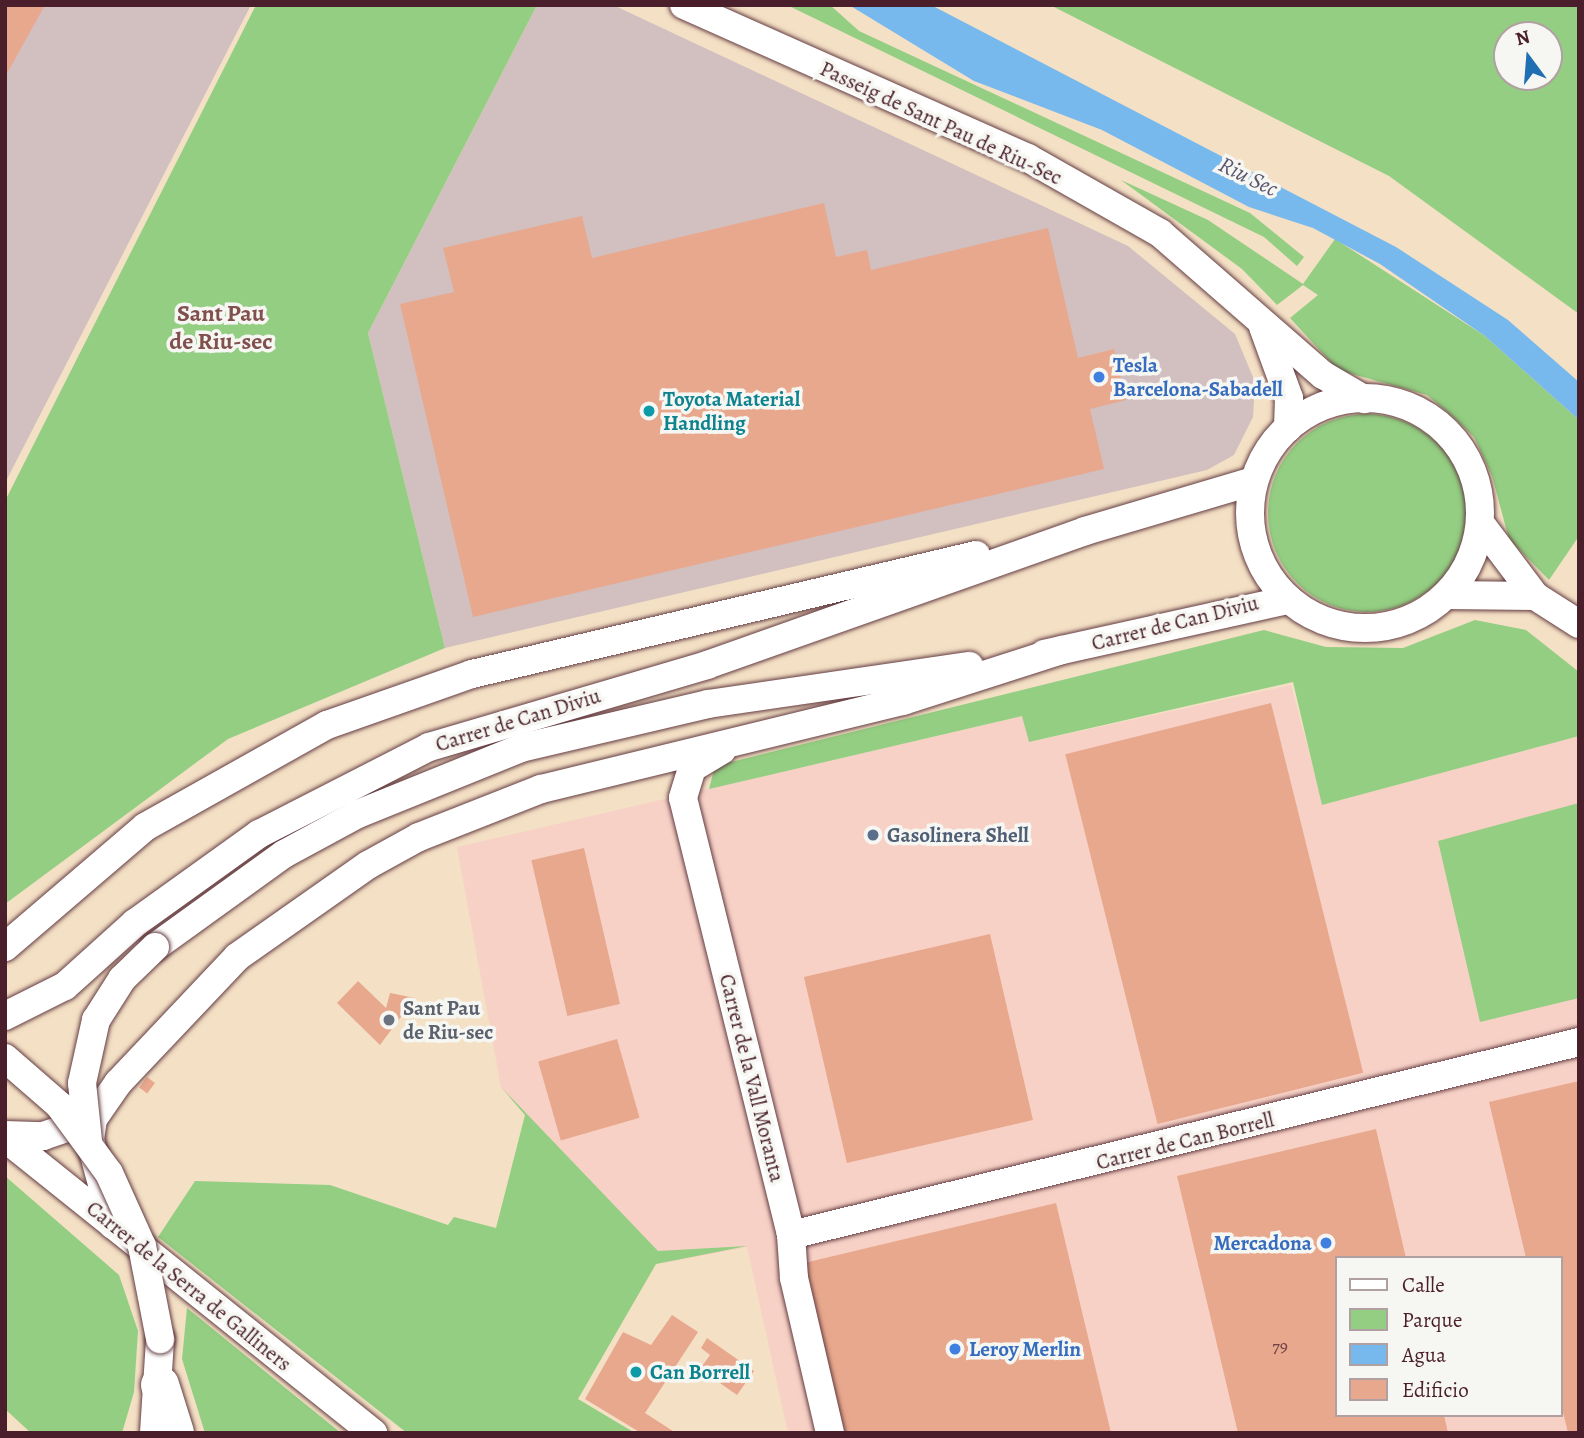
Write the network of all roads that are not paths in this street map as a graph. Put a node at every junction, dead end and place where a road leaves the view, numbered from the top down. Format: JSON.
{"nodes":[{"id":1,"x":684,"y":5,"type":"edge"},
{"id":2,"x":1254,"y":309,"type":"junction"},
{"id":3,"x":1364,"y":399,"type":"junction"},
{"id":4,"x":1288,"y":428,"type":"junction"},
{"id":5,"x":1255,"y":481,"type":"junction"},
{"id":6,"x":1480,"y":523,"type":"junction"},
{"id":7,"x":1085,"y":531,"type":"junction"},
{"id":8,"x":1446,"y":595,"type":"junction"},
{"id":9,"x":1535,"y":596,"type":"junction"},
{"id":10,"x":1289,"y":600,"type":"junction"},
{"id":11,"x":1579,"y":624,"type":"edge"},
{"id":12,"x":1062,"y":650,"type":"junction"},
{"id":13,"x":730,"y":744,"type":"junction"},
{"id":14,"x":5,"y":947,"type":"edge"},
{"id":15,"x":5,"y":1016,"type":"edge"},
{"id":16,"x":1579,"y":1042,"type":"edge"},
{"id":17,"x":5,"y":1058,"type":"edge"},
{"id":18,"x":91,"y":1130,"type":"junction"},
{"id":19,"x":5,"y":1136,"type":"edge"},
{"id":20,"x":113,"y":1225,"type":"junction"},
{"id":21,"x":791,"y":1235,"type":"junction"},
{"id":22,"x":160,"y":1385,"type":"junction"},
{"id":23,"x":154,"y":1433,"type":"edge"},
{"id":24,"x":175,"y":1433,"type":"edge"},
{"id":25,"x":373,"y":1433,"type":"edge"},
{"id":26,"x":830,"y":1433,"type":"edge"}],
"edges":[{"from":1,"to":2,"type":"street","name":"Passeig de Sant Pau de Riu-Sec"},
{"from":2,"to":3,"type":"street","name":"Passeig de Sant Pau de Riu-Sec"},
{"from":2,"to":4,"type":"street","name":"Passeig de Sant Pau de Riu-Sec"},
{"from":3,"to":4,"type":"street"},
{"from":3,"to":6,"type":"street"},
{"from":4,"to":5,"type":"street"},
{"from":5,"to":7,"type":"street","name":"Carrer de Can Diviu"},
{"from":5,"to":10,"type":"street"},
{"from":6,"to":8,"type":"street"},
{"from":6,"to":9,"type":"street"},
{"from":7,"to":14,"type":"street","name":"Carrer de Can Diviu"},
{"from":7,"to":15,"type":"street","name":"Carrer de Can Diviu"},
{"from":8,"to":9,"type":"street"},
{"from":8,"to":10,"type":"street"},
{"from":9,"to":11,"type":"street"},
{"from":10,"to":12,"type":"street","name":"Carrer de Can Diviu"},
{"from":12,"to":13,"type":"street","name":"Carrer de Can Diviu"},
{"from":12,"to":18,"type":"street","name":"Carrer de Can Diviu","bridge":true},
{"from":13,"to":18,"type":"street","name":"Carrer de Can Diviu"},
{"from":13,"to":21,"type":"street","name":"Carrer de la Vall Moranta"},
{"from":16,"to":21,"type":"street","name":"Carrer de Can Borrell"},
{"from":17,"to":18,"type":"street","bridge":true},
{"from":18,"to":19,"type":"street"},
{"from":18,"to":20,"type":"street","name":"Carrer de Can Diviu"},
{"from":18,"to":22,"type":"street","bridge":true},
{"from":19,"to":20,"type":"street","name":"Carrer de la Serra de Galliners"},
{"from":20,"to":25,"type":"street","name":"Carrer de la Serra de Galliners"},
{"from":21,"to":26,"type":"street","name":"Carrer de la Vall Moranta"},
{"from":22,"to":23,"type":"street"},
{"from":22,"to":24,"type":"highway"}]}
